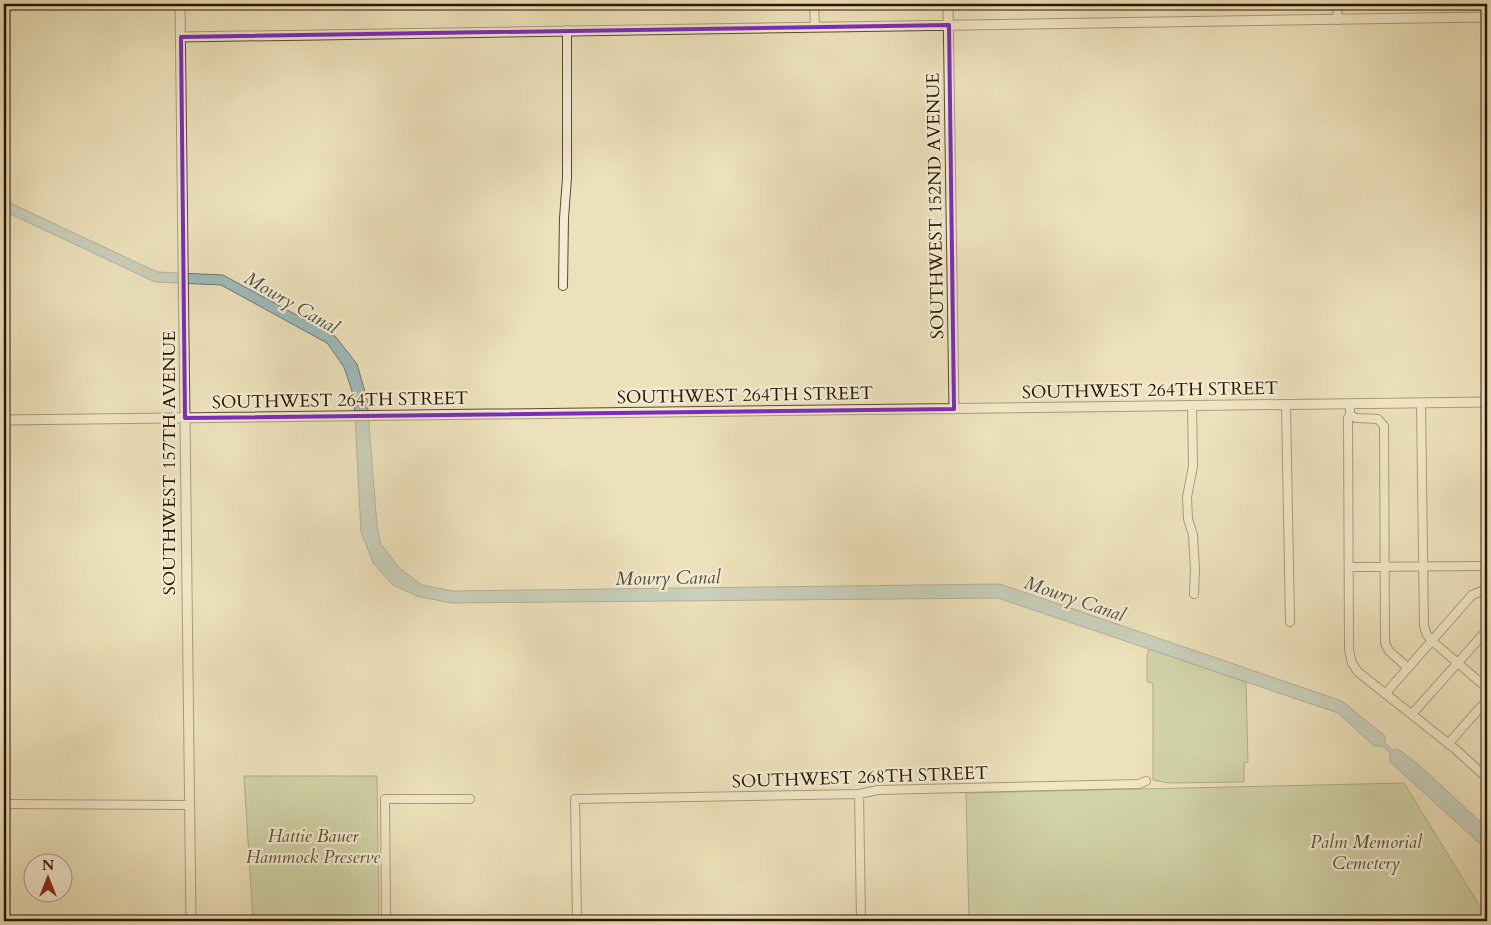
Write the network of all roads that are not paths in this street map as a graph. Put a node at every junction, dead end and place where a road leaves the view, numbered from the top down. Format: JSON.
{"nodes":[{"id":1,"x":180,"y":4,"type":"edge"},
{"id":2,"x":814,"y":4,"type":"edge"},
{"id":3,"x":948,"y":4,"type":"edge"},
{"id":4,"x":1337,"y":4,"type":"edge"},
{"id":5,"x":1487,"y":17,"type":"edge"},
{"id":6,"x":1338,"y":20,"type":"junction"},
{"id":7,"x":949,"y":25,"type":"junction"},
{"id":8,"x":814,"y":28,"type":"junction"},
{"id":9,"x":567,"y":30,"type":"junction"},
{"id":10,"x":181,"y":37,"type":"junction"},
{"id":11,"x":563,"y":286,"type":"dead end"},
{"id":12,"x":1487,"y":402,"type":"edge"},
{"id":13,"x":1421,"y":403,"type":"junction"},
{"id":14,"x":1350,"y":404,"type":"junction"},
{"id":15,"x":1286,"y":405,"type":"junction"},
{"id":16,"x":1192,"y":406,"type":"junction"},
{"id":17,"x":954,"y":408,"type":"junction"},
{"id":18,"x":1350,"y":415,"type":"junction"},
{"id":19,"x":185,"y":418,"type":"junction"},
{"id":20,"x":4,"y":420,"type":"edge"},
{"id":21,"x":1385,"y":566,"type":"junction"},
{"id":22,"x":1422,"y":566,"type":"junction"},
{"id":23,"x":1487,"y":566,"type":"edge"},
{"id":24,"x":1349,"y":567,"type":"junction"},
{"id":25,"x":1487,"y":589,"type":"edge"},
{"id":26,"x":1194,"y":594,"type":"dead end"},
{"id":27,"x":1290,"y":622,"type":"dead end"},
{"id":28,"x":1487,"y":630,"type":"edge"},
{"id":29,"x":1432,"y":640,"type":"junction"},
{"id":30,"x":1458,"y":663,"type":"junction"},
{"id":31,"x":1408,"y":668,"type":"junction"},
{"id":32,"x":1487,"y":688,"type":"edge"},
{"id":33,"x":1385,"y":694,"type":"junction"},
{"id":34,"x":1487,"y":700,"type":"edge"},
{"id":35,"x":1412,"y":714,"type":"junction"},
{"id":36,"x":1448,"y":744,"type":"junction"},
{"id":37,"x":1486,"y":774,"type":"edge"},
{"id":38,"x":1146,"y":781,"type":"dead end"},
{"id":39,"x":859,"y":794,"type":"junction"},
{"id":40,"x":470,"y":799,"type":"dead end"},
{"id":41,"x":4,"y":804,"type":"edge"},
{"id":42,"x":189,"y":805,"type":"junction"},
{"id":43,"x":191,"y":921,"type":"edge"},
{"id":44,"x":386,"y":921,"type":"edge"},
{"id":45,"x":577,"y":921,"type":"edge"},
{"id":46,"x":830,"y":921,"type":"edge"},
{"id":47,"x":860,"y":921,"type":"edge"}],
"edges":[{"from":1,"to":10,"type":"street","name":"SOUTHWEST 157TH AVENUE"},
{"from":2,"to":8,"type":"street"},
{"from":3,"to":7,"type":"street","name":"SOUTHWEST 152ND AVENUE"},
{"from":4,"to":6,"type":"street"},
{"from":5,"to":6,"type":"street"},
{"from":6,"to":7,"type":"street"},
{"from":7,"to":8,"type":"street"},
{"from":7,"to":17,"type":"street","name":"SOUTHWEST 152ND AVENUE"},
{"from":8,"to":9,"type":"street"},
{"from":9,"to":10,"type":"street"},
{"from":9,"to":11,"type":"street"},
{"from":10,"to":19,"type":"street","name":"SOUTHWEST 157TH AVENUE"},
{"from":12,"to":13,"type":"street","name":"SOUTHWEST 264TH STREET"},
{"from":13,"to":14,"type":"street","name":"SOUTHWEST 264TH STREET"},
{"from":13,"to":22,"type":"street"},
{"from":14,"to":15,"type":"street","name":"SOUTHWEST 264TH STREET"},
{"from":14,"to":18,"type":"street"},
{"from":15,"to":16,"type":"street","name":"SOUTHWEST 264TH STREET"},
{"from":15,"to":27,"type":"street"},
{"from":16,"to":17,"type":"street","name":"SOUTHWEST 264TH STREET"},
{"from":16,"to":26,"type":"street"},
{"from":17,"to":19,"type":"street","name":"SOUTHWEST 264TH STREET"},
{"from":18,"to":21,"type":"street"},
{"from":18,"to":24,"type":"street"},
{"from":19,"to":20,"type":"street","name":"SOUTHWEST 264TH STREET"},
{"from":19,"to":42,"type":"street","name":"SOUTHWEST 157TH AVENUE"},
{"from":21,"to":22,"type":"street"},
{"from":21,"to":24,"type":"street"},
{"from":21,"to":31,"type":"street"},
{"from":22,"to":23,"type":"street"},
{"from":22,"to":29,"type":"street"},
{"from":24,"to":33,"type":"street"},
{"from":25,"to":29,"type":"street"},
{"from":28,"to":30,"type":"street"},
{"from":29,"to":30,"type":"street"},
{"from":29,"to":31,"type":"street"},
{"from":30,"to":32,"type":"street"},
{"from":30,"to":35,"type":"street"},
{"from":31,"to":33,"type":"street"},
{"from":33,"to":35,"type":"street"},
{"from":34,"to":36,"type":"street"},
{"from":35,"to":36,"type":"street"},
{"from":36,"to":37,"type":"street"},
{"from":38,"to":39,"type":"street","name":"SOUTHWEST 268TH STREET"},
{"from":39,"to":45,"type":"street","name":"SOUTHWEST 268TH STREET"},
{"from":39,"to":47,"type":"street"},
{"from":40,"to":44,"type":"street"},
{"from":41,"to":42,"type":"street"},
{"from":42,"to":43,"type":"street","name":"SOUTHWEST 157TH AVENUE"},
{"from":46,"to":47,"type":"street"}]}
